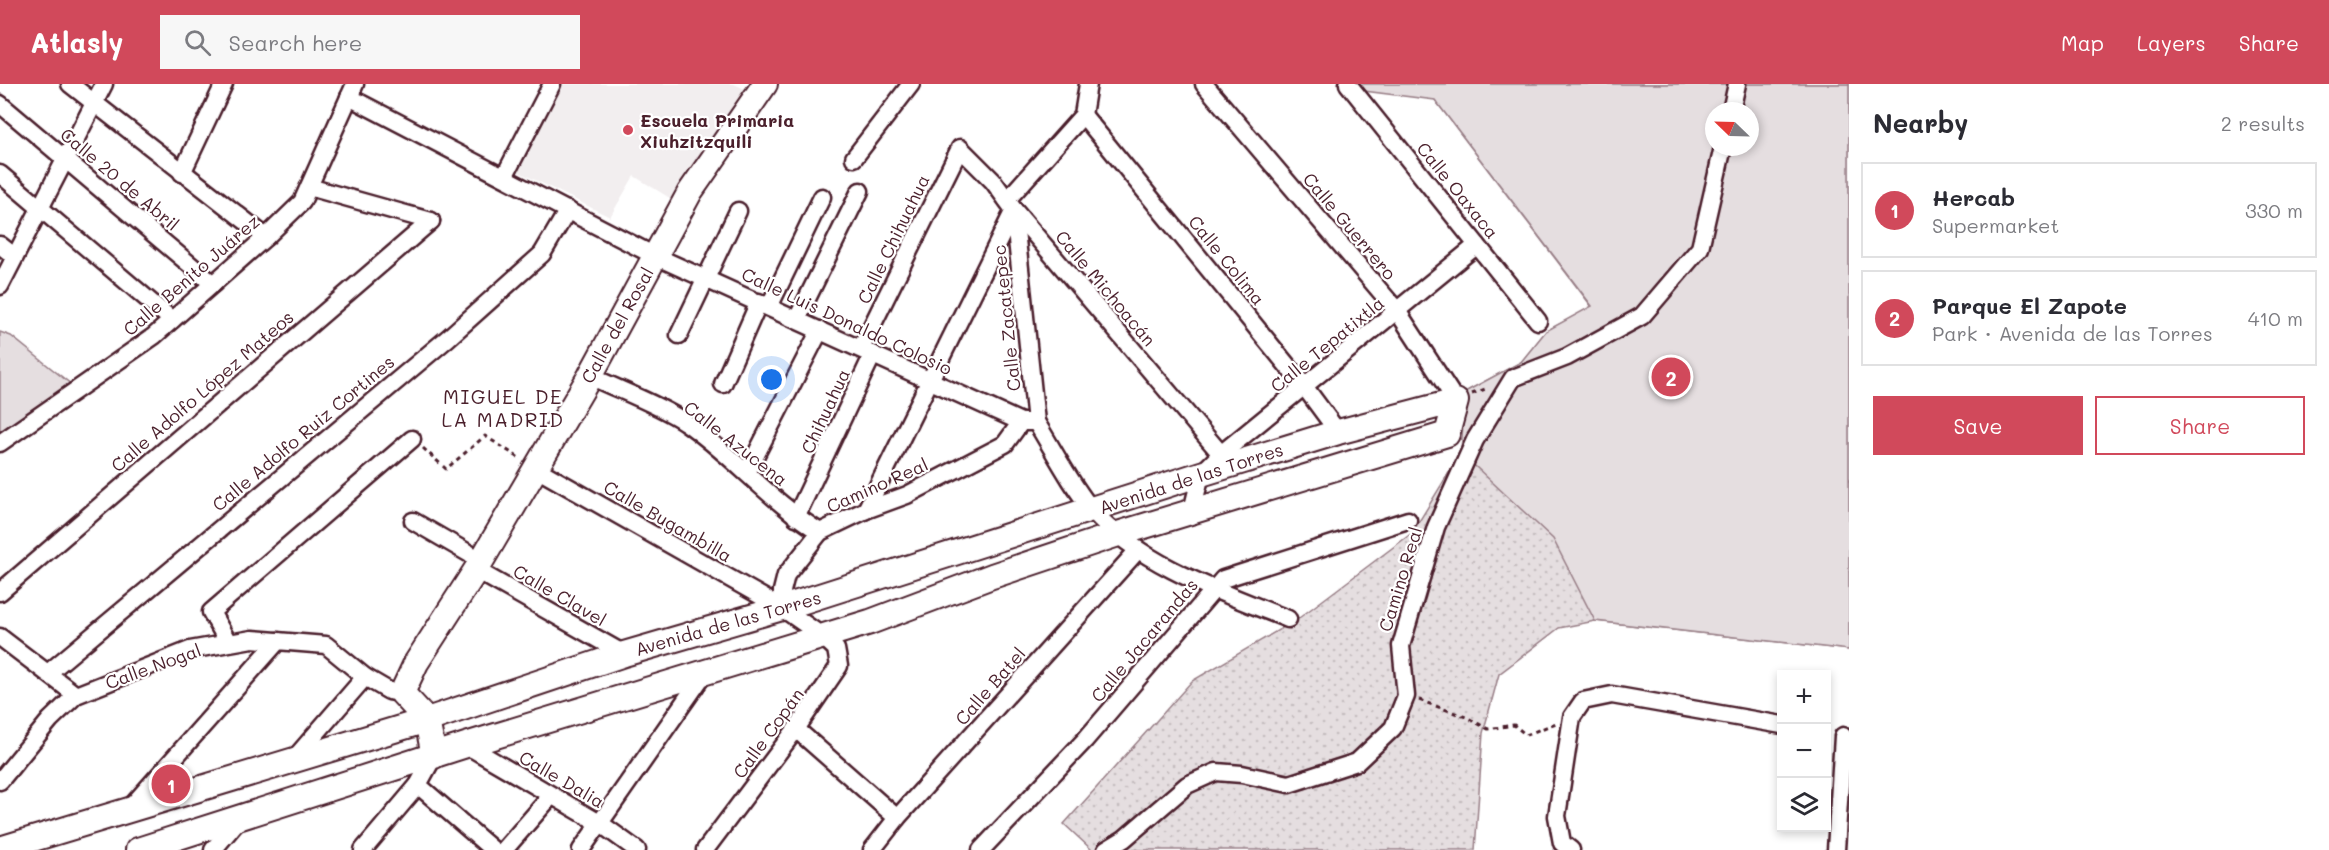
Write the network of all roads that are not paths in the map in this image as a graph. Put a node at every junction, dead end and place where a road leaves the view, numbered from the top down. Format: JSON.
{"nodes":[{"id":1,"x":70,"y":84,"type":"edge"},
{"id":2,"x":104,"y":84,"type":"edge"},
{"id":3,"x":224,"y":84,"type":"edge"},
{"id":4,"x":552,"y":84,"type":"edge"},
{"id":5,"x":765,"y":84,"type":"edge"},
{"id":6,"x":1088,"y":84,"type":"edge"},
{"id":7,"x":1204,"y":84,"type":"edge"},
{"id":8,"x":1348,"y":84,"type":"edge"},
{"id":9,"x":1737,"y":84,"type":"edge"},
{"id":10,"x":905,"y":86,"type":"edge"},
{"id":11,"x":352,"y":91,"type":"edge"},
{"id":12,"x":1733,"y":102,"type":"edge"},
{"id":13,"x":0,"y":104,"type":"edge"},
{"id":14,"x":95,"y":104,"type":"junction"},
{"id":15,"x":1083,"y":115,"type":"junction"},
{"id":16,"x":960,"y":148,"type":"joint"},
{"id":17,"x":1721,"y":156,"type":"edge"},
{"id":18,"x":65,"y":157,"type":"junction"},
{"id":19,"x":854,"y":158,"type":"dead end"},
{"id":20,"x":182,"y":173,"type":"junction"},
{"id":21,"x":0,"y":174,"type":"edge"},
{"id":22,"x":504,"y":177,"type":"junction"},
{"id":23,"x":309,"y":187,"type":"junction"},
{"id":24,"x":860,"y":191,"type":"dead end"},
{"id":25,"x":822,"y":197,"type":"dead end"},
{"id":26,"x":1010,"y":205,"type":"junction"},
{"id":27,"x":42,"y":207,"type":"junction"},
{"id":28,"x":568,"y":210,"type":"junction"},
{"id":29,"x":738,"y":211,"type":"dead end"},
{"id":30,"x":266,"y":237,"type":"junction"},
{"id":31,"x":0,"y":245,"type":"edge"},
{"id":32,"x":1477,"y":245,"type":"junction"},
{"id":33,"x":14,"y":256,"type":"junction"},
{"id":34,"x":656,"y":256,"type":"junction"},
{"id":35,"x":705,"y":277,"type":"junction"},
{"id":36,"x":213,"y":284,"type":"junction"},
{"id":37,"x":0,"y":286,"type":"edge"},
{"id":38,"x":764,"y":304,"type":"junction"},
{"id":39,"x":1398,"y":312,"type":"junction"},
{"id":40,"x":797,"y":319,"type":"junction"},
{"id":41,"x":172,"y":320,"type":"junction"},
{"id":42,"x":1538,"y":321,"type":"dead end"},
{"id":43,"x":820,"y":330,"type":"junction"},
{"id":44,"x":679,"y":335,"type":"dead end"},
{"id":45,"x":867,"y":351,"type":"junction"},
{"id":46,"x":590,"y":376,"type":"junction"},
{"id":47,"x":930,"y":382,"type":"junction"},
{"id":48,"x":723,"y":384,"type":"dead end"},
{"id":49,"x":1305,"y":386,"type":"junction"},
{"id":50,"x":1456,"y":401,"type":"junction"},
{"id":51,"x":1029,"y":422,"type":"junction"},
{"id":52,"x":1338,"y":432,"type":"junction"},
{"id":53,"x":412,"y":439,"type":"road end"},
{"id":54,"x":0,"y":443,"type":"edge"},
{"id":55,"x":1221,"y":454,"type":"junction"},
{"id":56,"x":535,"y":468,"type":"junction"},
{"id":57,"x":747,"y":472,"type":"junction"},
{"id":58,"x":1201,"y":474,"type":"junction"},
{"id":59,"x":866,"y":510,"type":"junction"},
{"id":60,"x":1092,"y":510,"type":"junction"},
{"id":61,"x":1192,"y":511,"type":"junction"},
{"id":62,"x":796,"y":517,"type":"junction"},
{"id":63,"x":1408,"y":520,"type":"dead end"},
{"id":64,"x":413,"y":521,"type":"dead end"},
{"id":65,"x":820,"y":532,"type":"junction"},
{"id":66,"x":1118,"y":534,"type":"junction"},
{"id":67,"x":1138,"y":550,"type":"junction"},
{"id":68,"x":479,"y":565,"type":"junction"},
{"id":69,"x":1213,"y":589,"type":"junction"},
{"id":70,"x":0,"y":592,"type":"edge"},
{"id":71,"x":782,"y":608,"type":"junction"},
{"id":72,"x":1288,"y":619,"type":"dead end"},
{"id":73,"x":822,"y":636,"type":"junction"},
{"id":74,"x":0,"y":638,"type":"edge"},
{"id":75,"x":278,"y":641,"type":"junction"},
{"id":76,"x":228,"y":642,"type":"junction"},
{"id":77,"x":624,"y":654,"type":"junction"},
{"id":78,"x":706,"y":671,"type":"junction"},
{"id":79,"x":48,"y":673,"type":"junction"},
{"id":80,"x":365,"y":677,"type":"junction"},
{"id":81,"x":402,"y":693,"type":"junction"},
{"id":82,"x":76,"y":694,"type":"junction"},
{"id":83,"x":428,"y":720,"type":"junction"},
{"id":84,"x":1777,"y":724,"type":"edge"},
{"id":85,"x":796,"y":729,"type":"junction"},
{"id":86,"x":1831,"y":734,"type":"edge"},
{"id":87,"x":1846,"y":736,"type":"edge"},
{"id":88,"x":466,"y":745,"type":"junction"},
{"id":89,"x":434,"y":756,"type":"junction"},
{"id":90,"x":294,"y":759,"type":"junction"},
{"id":91,"x":0,"y":781,"type":"edge"},
{"id":92,"x":418,"y":785,"type":"junction"},
{"id":93,"x":551,"y":796,"type":"junction"},
{"id":94,"x":126,"y":812,"type":"junction"},
{"id":95,"x":242,"y":815,"type":"junction"},
{"id":96,"x":897,"y":818,"type":"junction"},
{"id":97,"x":601,"y":824,"type":"junction"},
{"id":98,"x":988,"y":848,"type":"edge"},
{"id":99,"x":0,"y":849,"type":"edge"},
{"id":100,"x":138,"y":850,"type":"edge"},
{"id":101,"x":213,"y":850,"type":"edge"},
{"id":102,"x":363,"y":850,"type":"edge"},
{"id":103,"x":493,"y":850,"type":"edge"},
{"id":104,"x":504,"y":850,"type":"edge"},
{"id":105,"x":581,"y":850,"type":"edge"},
{"id":106,"x":637,"y":850,"type":"edge"},
{"id":107,"x":705,"y":850,"type":"edge"},
{"id":108,"x":872,"y":850,"type":"edge"},
{"id":109,"x":1106,"y":850,"type":"edge"},
{"id":110,"x":1571,"y":850,"type":"edge"},
{"id":111,"x":1836,"y":850,"type":"edge"}],
"edges":[{"from":1,"to":14,"type":"street"},
{"from":2,"to":14,"type":"street"},
{"from":3,"to":20,"type":"street"},
{"from":4,"to":22,"type":"street"},
{"from":5,"to":34,"type":"street","name":"Calle del Rosal"},
{"from":6,"to":15,"type":"street"},
{"from":7,"to":39,"type":"street","name":"Calle Guerrero"},
{"from":8,"to":32,"type":"street","name":"Calle Oaxaca"},
{"from":9,"to":12,"type":"street"},
{"from":10,"to":19,"type":"street"},
{"from":11,"to":22,"type":"street","name":"Calle Luis Donaldo Colosio"},
{"from":11,"to":23,"type":"street","name":"Calle Benito Juárez"},
{"from":13,"to":18,"type":"street","name":"Calle 20 de Abril"},
{"from":14,"to":18,"type":"street"},
{"from":14,"to":20,"type":"street"},
{"from":15,"to":26,"type":"street"},
{"from":15,"to":49,"type":"street","name":"Calle Colima"},
{"from":16,"to":26,"type":"street","name":"Calle Michoacán"},
{"from":16,"to":45,"type":"street","name":"Calle Chihuahua"},
{"from":17,"to":109,"type":"street","name":"Camino Real"},
{"from":18,"to":27,"type":"street"},
{"from":18,"to":36,"type":"street","name":"Calle 20 de Abril"},
{"from":20,"to":30,"type":"street"},
{"from":21,"to":27,"type":"street"},
{"from":22,"to":28,"type":"street","name":"Calle Luis Donaldo Colosio"},
{"from":23,"to":30,"type":"street","name":"Calle Benito Juárez"},
{"from":23,"to":70,"type":"street","name":"Calle Adolfo López Mateos"},
{"from":24,"to":40,"type":"street"},
{"from":25,"to":38,"type":"street"},
{"from":26,"to":47,"type":"street"},
{"from":26,"to":51,"type":"street","name":"Calle Zacatepec"},
{"from":26,"to":55,"type":"street","name":"Calle Michoacán"},
{"from":27,"to":33,"type":"street"},
{"from":27,"to":41,"type":"street"},
{"from":28,"to":34,"type":"street","name":"Calle Luis Donaldo Colosio"},
{"from":28,"to":79,"type":"street","name":"Calle Adolfo Ruiz Cortines"},
{"from":29,"to":35,"type":"street"},
{"from":30,"to":36,"type":"street","name":"Calle Benito Juárez"},
{"from":31,"to":33,"type":"street"},
{"from":32,"to":39,"type":"street","name":"Calle Tepatixtla"},
{"from":32,"to":42,"type":"street","name":"Calle Oaxaca"},
{"from":33,"to":37,"type":"street"},
{"from":34,"to":35,"type":"street","name":"Calle Luis Donaldo Colosio"},
{"from":34,"to":46,"type":"street","name":"Calle del Rosal"},
{"from":35,"to":38,"type":"street","name":"Calle Luis Donaldo Colosio"},
{"from":35,"to":44,"type":"street"},
{"from":36,"to":41,"type":"street","name":"Calle Benito Juárez"},
{"from":38,"to":40,"type":"street","name":"Calle Luis Donaldo Colosio"},
{"from":38,"to":48,"type":"street"},
{"from":39,"to":49,"type":"street","name":"Calle Tepatixtla"},
{"from":39,"to":50,"type":"street","name":"Calle Guerrero"},
{"from":40,"to":43,"type":"street","name":"Calle Luis Donaldo Colosio"},
{"from":41,"to":54,"type":"street","name":"Calle Benito Juárez"},
{"from":43,"to":45,"type":"street","name":"Calle Luis Donaldo Colosio"},
{"from":43,"to":57,"type":"street"},
{"from":45,"to":47,"type":"street","name":"Calle Luis Donaldo Colosio"},
{"from":45,"to":62,"type":"street","name":"Chihuahua"},
{"from":46,"to":56,"type":"street","name":"Calle del Rosal"},
{"from":46,"to":57,"type":"street","name":"Calle Azucena"},
{"from":47,"to":51,"type":"street","name":"Calle Luis Donaldo Colosio"},
{"from":47,"to":59,"type":"street"},
{"from":49,"to":52,"type":"street","name":"Calle Colima"},
{"from":49,"to":55,"type":"street","name":"Calle Tepatixtla"},
{"from":50,"to":52,"type":"street","name":"Avenida de las Torres"},
{"from":50,"to":61,"type":"street","name":"Avenida de las Torres"},
{"from":51,"to":59,"type":"street","name":"Camino Real"},
{"from":51,"to":60,"type":"street"},
{"from":52,"to":58,"type":"street","name":"Avenida de las Torres"},
{"from":53,"to":76,"type":"street"},
{"from":55,"to":58,"type":"street","name":"Calle Tepatixtla"},
{"from":56,"to":68,"type":"street","name":"Calle del Rosal"},
{"from":56,"to":71,"type":"street","name":"Calle Bugambilla"},
{"from":57,"to":62,"type":"street","name":"Calle Azucena"},
{"from":58,"to":60,"type":"street","name":"Avenida de las Torres"},
{"from":58,"to":61,"type":"street"},
{"from":59,"to":65,"type":"street","name":"Camino Real"},
{"from":60,"to":66,"type":"street"},
{"from":60,"to":71,"type":"street","name":"Avenida de las Torres"},
{"from":61,"to":66,"type":"street","name":"Avenida de las Torres"},
{"from":62,"to":65,"type":"street","name":"Calle Azucena"},
{"from":63,"to":69,"type":"street","name":"Calle Jacarandas"},
{"from":64,"to":68,"type":"street","name":"Calle Clavel"},
{"from":65,"to":71,"type":"street","name":"Camino Real"},
{"from":66,"to":67,"type":"street"},
{"from":66,"to":73,"type":"street","name":"Avenida de las Torres"},
{"from":67,"to":69,"type":"street"},
{"from":67,"to":96,"type":"street","name":"Calle Batel"},
{"from":68,"to":77,"type":"street","name":"Calle Clavel"},
{"from":68,"to":81,"type":"street","name":"Calle del Rosal"},
{"from":69,"to":72,"type":"street"},
{"from":69,"to":98,"type":"street","name":"Calle Jacarandas"},
{"from":71,"to":73,"type":"street","name":"Calle Bugambilla"},
{"from":71,"to":77,"type":"street","name":"Avenida de las Torres"},
{"from":73,"to":78,"type":"street","name":"Avenida de las Torres"},
{"from":73,"to":85,"type":"street","name":"Calle Copán"},
{"from":74,"to":79,"type":"street"},
{"from":75,"to":76,"type":"street","name":"Calle Nogal"},
{"from":75,"to":80,"type":"street","name":"Calle Nogal"},
{"from":75,"to":94,"type":"street"},
{"from":76,"to":82,"type":"street","name":"Calle Nogal"},
{"from":77,"to":83,"type":"street","name":"Avenida de las Torres"},
{"from":78,"to":88,"type":"street","name":"Avenida de las Torres"},
{"from":78,"to":97,"type":"street"},
{"from":79,"to":82,"type":"street"},
{"from":80,"to":81,"type":"street","name":"Calle Nogal"},
{"from":80,"to":90,"type":"street"},
{"from":81,"to":83,"type":"street","name":"Calle Nogal"},
{"from":82,"to":91,"type":"street","name":"Calle Nogal"},
{"from":83,"to":89,"type":"street"},
{"from":83,"to":90,"type":"street","name":"Avenida de las Torres"},
{"from":84,"to":110,"type":"street"},
{"from":85,"to":96,"type":"street"},
{"from":85,"to":107,"type":"street","name":"Calle Copán"},
{"from":86,"to":87,"type":"street"},
{"from":87,"to":111,"type":"street"},
{"from":88,"to":89,"type":"street","name":"Avenida de las Torres"},
{"from":88,"to":93,"type":"street","name":"Calle Dalia"},
{"from":89,"to":92,"type":"street"},
{"from":89,"to":95,"type":"street","name":"Avenida de las Torres"},
{"from":90,"to":94,"type":"street","name":"Avenida de las Torres"},
{"from":92,"to":102,"type":"street"},
{"from":92,"to":103,"type":"street"},
{"from":93,"to":97,"type":"street","name":"Calle Dalia"},
{"from":93,"to":104,"type":"street"},
{"from":94,"to":99,"type":"street","name":"Avenida de las Torres"},
{"from":95,"to":100,"type":"street","name":"Avenida de las Torres"},
{"from":95,"to":101,"type":"street"},
{"from":96,"to":108,"type":"street","name":"Calle Batel"},
{"from":97,"to":105,"type":"street"},
{"from":97,"to":106,"type":"street","name":"Calle Dalia"}]}
